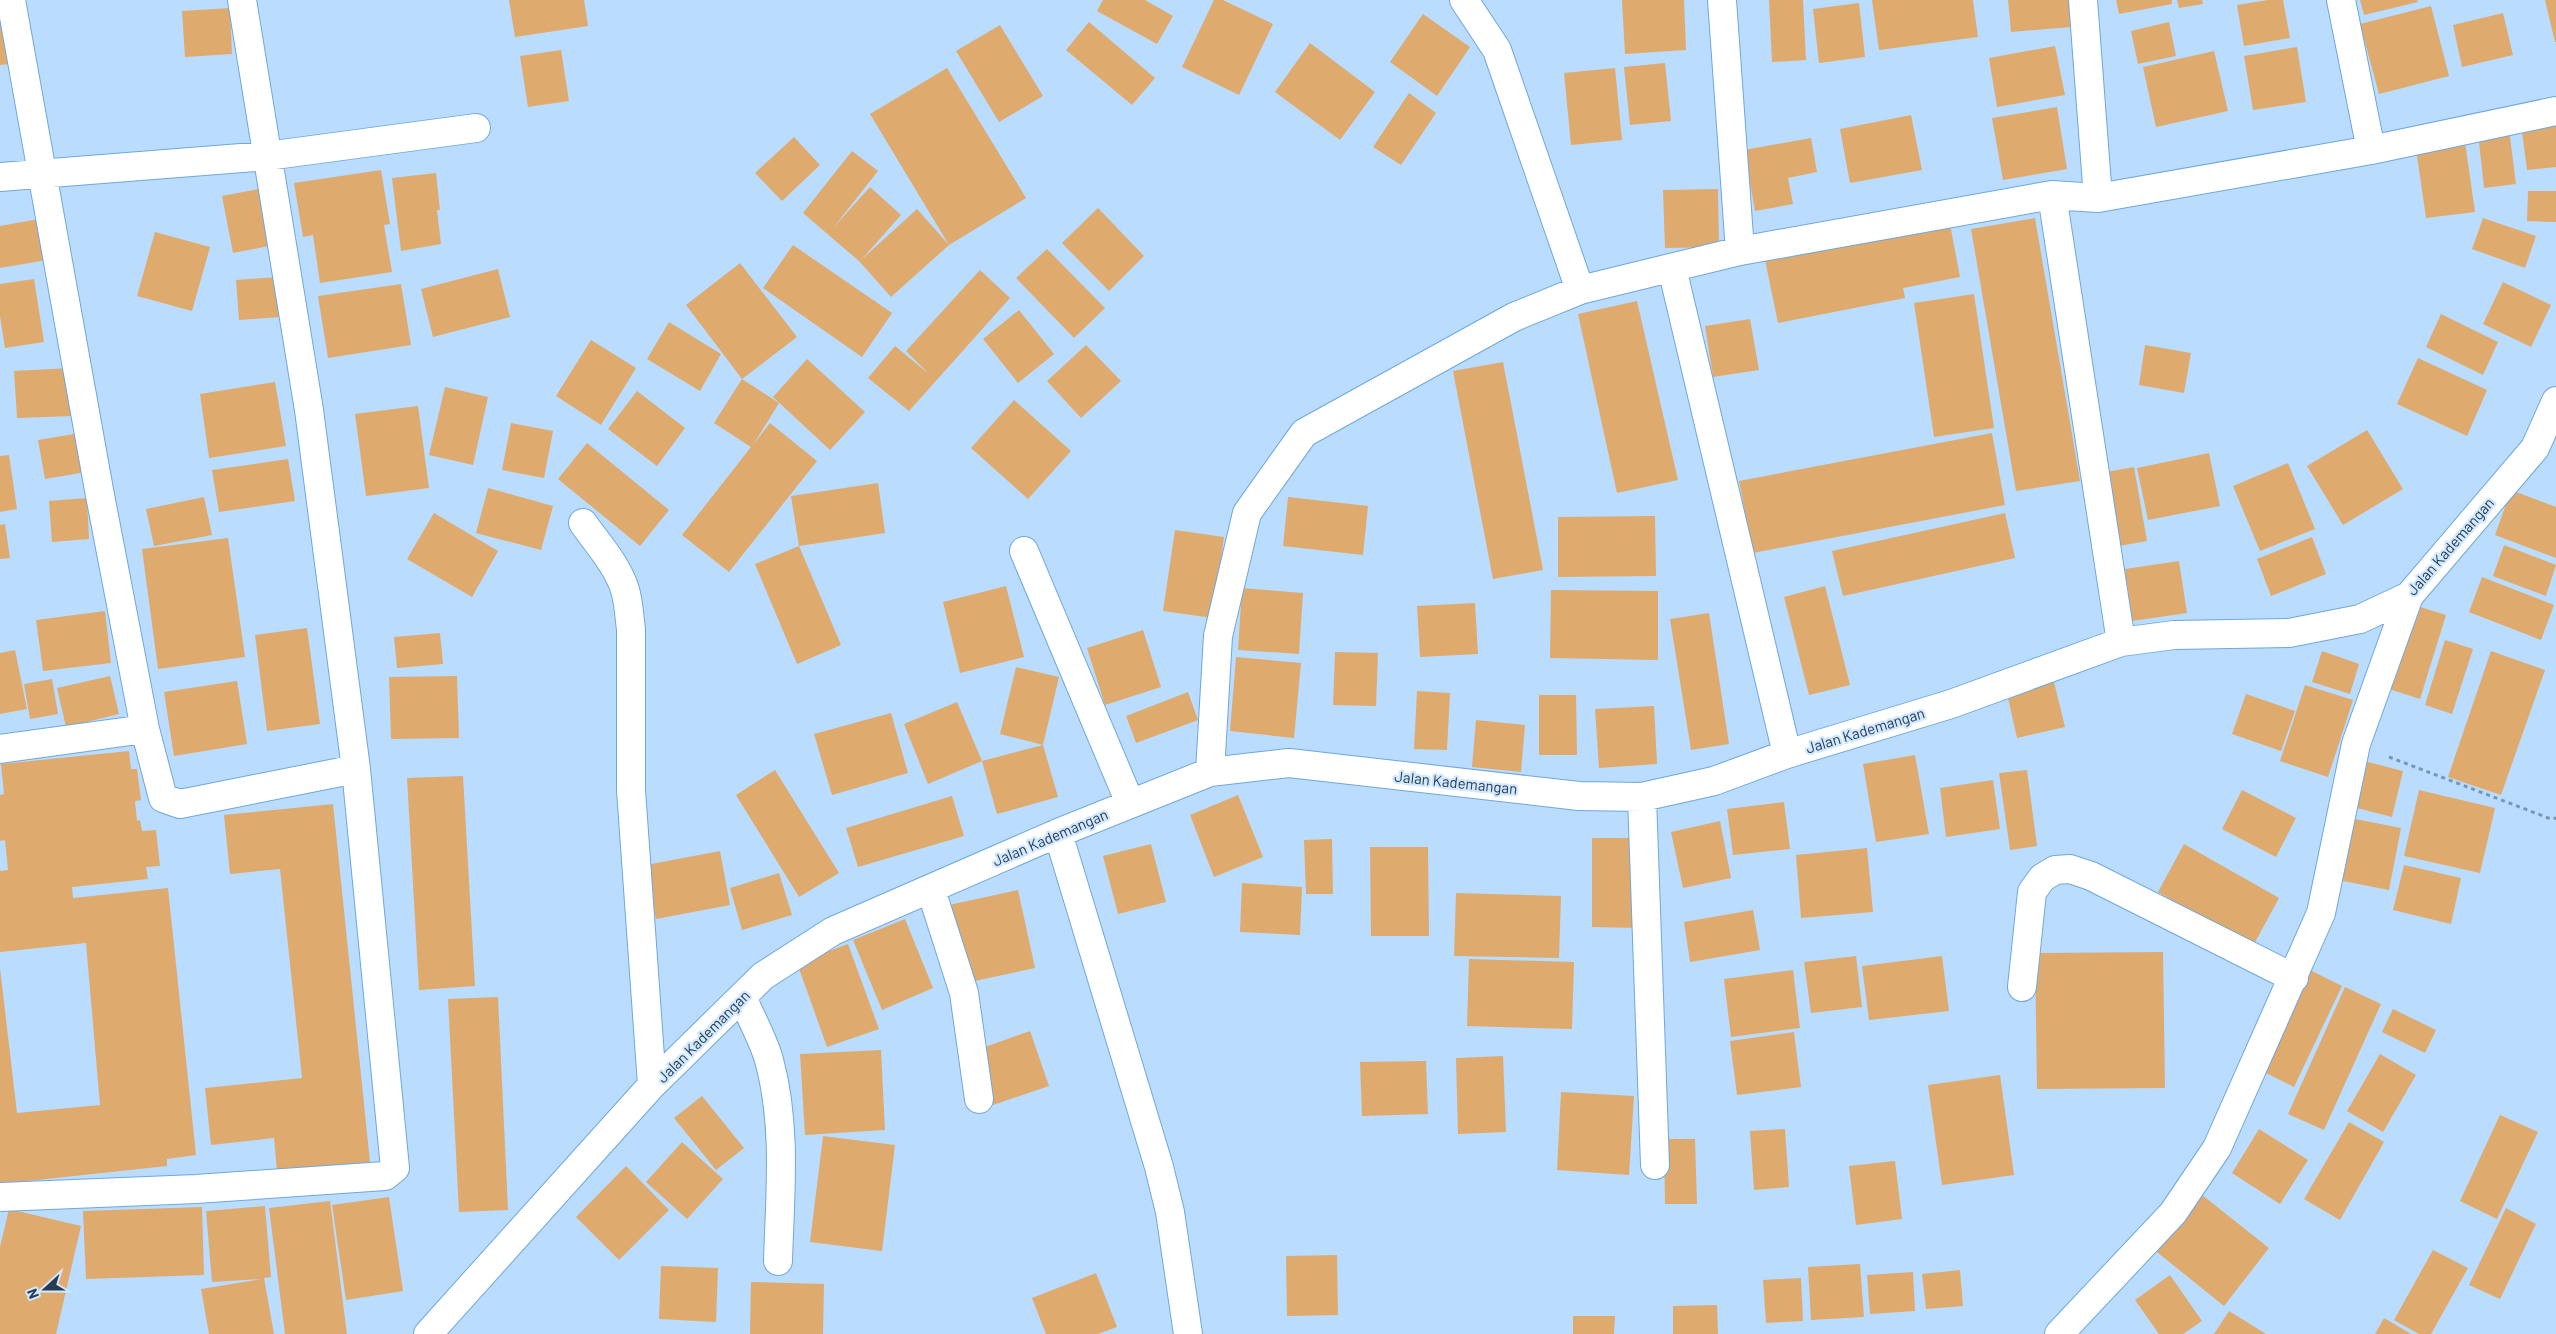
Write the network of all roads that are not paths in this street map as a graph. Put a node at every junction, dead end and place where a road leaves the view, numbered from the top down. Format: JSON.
{"nodes":[{"id":1,"x":11,"y":0,"type":"edge"},
{"id":2,"x":242,"y":0,"type":"edge"},
{"id":3,"x":1464,"y":0,"type":"edge"},
{"id":4,"x":1722,"y":0,"type":"edge"},
{"id":5,"x":2083,"y":0,"type":"edge"},
{"id":6,"x":2341,"y":0,"type":"edge"},
{"id":7,"x":2556,"y":112,"type":"edge"},
{"id":8,"x":476,"y":128,"type":"dead end"},
{"id":9,"x":2371,"y":150,"type":"junction"},
{"id":10,"x":267,"y":156,"type":"junction"},
{"id":11,"x":42,"y":172,"type":"junction"},
{"id":12,"x":0,"y":177,"type":"edge"},
{"id":13,"x":2052,"y":195,"type":"junction"},
{"id":14,"x":2098,"y":198,"type":"junction"},
{"id":15,"x":1740,"y":251,"type":"junction"},
{"id":16,"x":1672,"y":268,"type":"junction"},
{"id":17,"x":1580,"y":290,"type":"junction"},
{"id":18,"x":2556,"y":402,"type":"edge"},
{"id":19,"x":2545,"y":449,"type":"edge"},
{"id":20,"x":583,"y":522,"type":"dead end"},
{"id":21,"x":1024,"y":551,"type":"dead end"},
{"id":22,"x":2409,"y":596,"type":"junction"},
{"id":23,"x":2121,"y":642,"type":"junction"},
{"id":24,"x":145,"y":729,"type":"junction"},
{"id":25,"x":0,"y":749,"type":"edge"},
{"id":26,"x":1787,"y":754,"type":"junction"},
{"id":27,"x":356,"y":769,"type":"junction"},
{"id":28,"x":1210,"y":772,"type":"junction"},
{"id":29,"x":1642,"y":797,"type":"junction"},
{"id":30,"x":1130,"y":803,"type":"junction"},
{"id":31,"x":1058,"y":833,"type":"junction"},
{"id":32,"x":931,"y":890,"type":"junction"},
{"id":33,"x":2294,"y":978,"type":"junction"},
{"id":34,"x":2022,"y":988,"type":"dead end"},
{"id":35,"x":742,"y":997,"type":"junction"},
{"id":36,"x":652,"y":1085,"type":"junction"},
{"id":37,"x":979,"y":1098,"type":"dead end"},
{"id":38,"x":1655,"y":1166,"type":"dead end"},
{"id":39,"x":0,"y":1197,"type":"edge"},
{"id":40,"x":778,"y":1261,"type":"dead end"},
{"id":41,"x":428,"y":1334,"type":"edge"},
{"id":42,"x":1188,"y":1334,"type":"edge"},
{"id":43,"x":2059,"y":1334,"type":"edge"}],
"edges":[{"from":1,"to":11,"type":"street"},
{"from":2,"to":10,"type":"street"},
{"from":3,"to":17,"type":"street"},
{"from":4,"to":15,"type":"street"},
{"from":5,"to":14,"type":"street"},
{"from":6,"to":9,"type":"street"},
{"from":7,"to":9,"type":"street"},
{"from":8,"to":10,"type":"street"},
{"from":9,"to":14,"type":"street"},
{"from":10,"to":11,"type":"street"},
{"from":10,"to":27,"type":"street"},
{"from":11,"to":12,"type":"street"},
{"from":11,"to":24,"type":"street"},
{"from":13,"to":14,"type":"street"},
{"from":13,"to":15,"type":"street"},
{"from":13,"to":23,"type":"street"},
{"from":15,"to":16,"type":"street"},
{"from":16,"to":17,"type":"street"},
{"from":16,"to":26,"type":"street"},
{"from":17,"to":28,"type":"street"},
{"from":18,"to":19,"type":"street","name":"Jalan Kademangan"},
{"from":19,"to":22,"type":"street","name":"Jalan Kademangan"},
{"from":20,"to":36,"type":"street"},
{"from":21,"to":30,"type":"street"},
{"from":22,"to":23,"type":"street","name":"Jalan Kademangan"},
{"from":22,"to":33,"type":"street"},
{"from":23,"to":26,"type":"street","name":"Jalan Kademangan"},
{"from":24,"to":25,"type":"street"},
{"from":24,"to":27,"type":"street"},
{"from":26,"to":29,"type":"street","name":"Jalan Kademangan"},
{"from":27,"to":39,"type":"street"},
{"from":28,"to":29,"type":"street","name":"Jalan Kademangan"},
{"from":28,"to":30,"type":"street","name":"Jalan Kademangan"},
{"from":29,"to":38,"type":"street"},
{"from":30,"to":31,"type":"street","name":"Jalan Kademangan"},
{"from":31,"to":32,"type":"street","name":"Jalan Kademangan"},
{"from":31,"to":42,"type":"street"},
{"from":32,"to":35,"type":"street","name":"Jalan Kademangan"},
{"from":32,"to":37,"type":"street"},
{"from":33,"to":34,"type":"street"},
{"from":33,"to":43,"type":"street"},
{"from":35,"to":36,"type":"street","name":"Jalan Kademangan"},
{"from":35,"to":40,"type":"street"},
{"from":36,"to":41,"type":"street","name":"Jalan Kademangan"}]}
